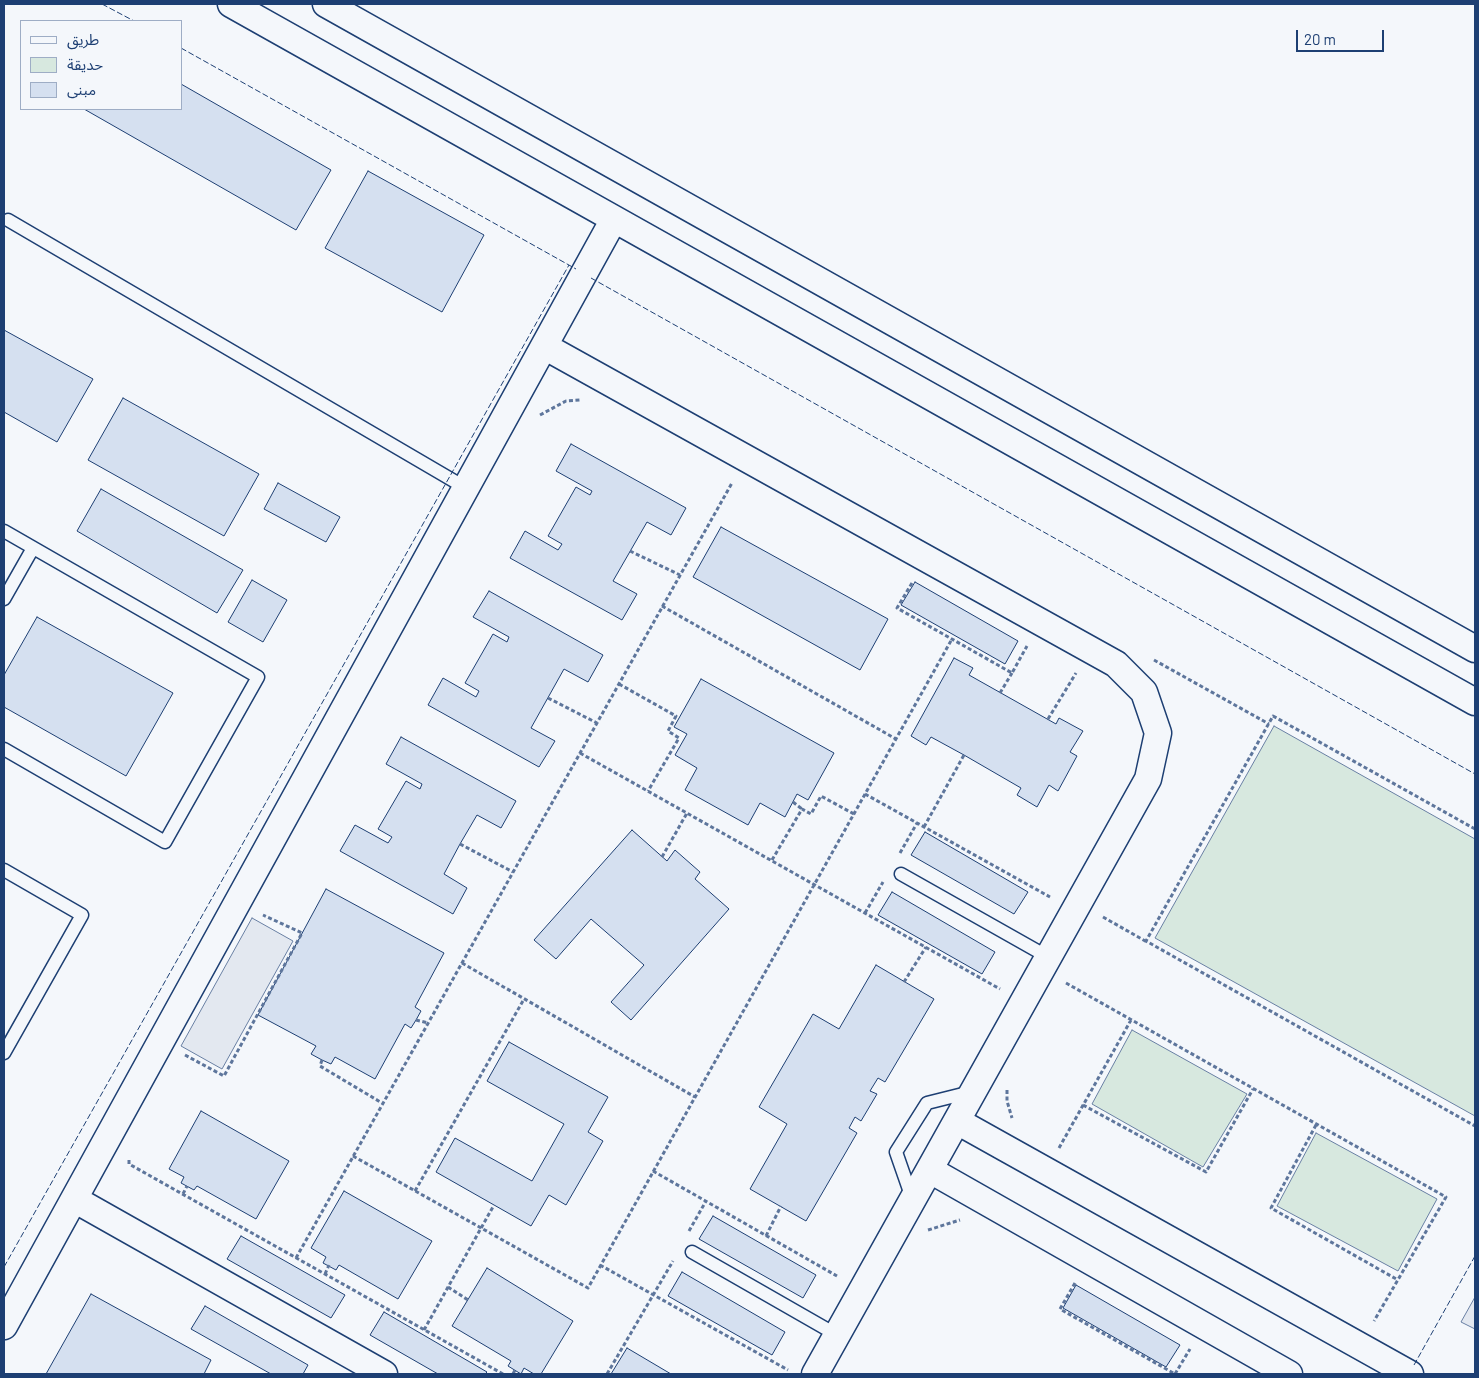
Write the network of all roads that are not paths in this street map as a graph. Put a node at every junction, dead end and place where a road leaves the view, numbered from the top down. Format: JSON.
{"nodes":[{"id":1,"x":231,"y":4,"type":"edge"},
{"id":2,"x":326,"y":4,"type":"edge"},
{"id":3,"x":614,"y":219,"type":"junction"},
{"id":4,"x":8,"y":220,"type":"dead end"},
{"id":5,"x":544,"y":346,"type":"junction"},
{"id":6,"x":466,"y":488,"type":"junction"},
{"id":7,"x":4,"y":531,"type":"edge"},
{"id":8,"x":33,"y":548,"type":"junction"},
{"id":9,"x":4,"y":599,"type":"edge"},
{"id":10,"x":1475,"y":649,"type":"edge"},
{"id":11,"x":1475,"y":702,"type":"edge"},
{"id":12,"x":4,"y":750,"type":"edge"},
{"id":13,"x":4,"y":870,"type":"edge"},
{"id":14,"x":901,"y":874,"type":"dead end"},
{"id":15,"x":1054,"y":968,"type":"junction"},
{"id":16,"x":4,"y":1053,"type":"edge"},
{"id":17,"x":973,"y":1091,"type":"junction"},
{"id":18,"x":957,"y":1121,"type":"junction"},
{"id":19,"x":930,"y":1170,"type":"junction"},
{"id":20,"x":74,"y":1199,"type":"junction"},
{"id":21,"x":912,"y":1201,"type":"junction"},
{"id":22,"x":692,"y":1252,"type":"dead end"},
{"id":23,"x":4,"y":1326,"type":"edge"},
{"id":24,"x":837,"y":1335,"type":"junction"},
{"id":25,"x":384,"y":1374,"type":"edge"},
{"id":26,"x":804,"y":1374,"type":"edge"},
{"id":27,"x":1289,"y":1374,"type":"edge"},
{"id":28,"x":1410,"y":1374,"type":"edge"}],
"edges":[{"from":1,"to":3,"type":"street"},
{"from":2,"to":10,"type":"street"},
{"from":3,"to":5,"type":"street"},
{"from":3,"to":11,"type":"street"},
{"from":4,"to":6,"type":"lane"},
{"from":5,"to":6,"type":"street"},
{"from":5,"to":15,"type":"street"},
{"from":6,"to":20,"type":"street"},
{"from":7,"to":8,"type":"lane"},
{"from":8,"to":9,"type":"lane"},
{"from":8,"to":12,"type":"lane"},
{"from":13,"to":16,"type":"lane"},
{"from":14,"to":15,"type":"lane"},
{"from":15,"to":17,"type":"street"},
{"from":17,"to":18,"type":"street"},
{"from":17,"to":21,"type":"lane"},
{"from":18,"to":19,"type":"street"},
{"from":18,"to":28,"type":"street"},
{"from":19,"to":21,"type":"street"},
{"from":19,"to":27,"type":"street"},
{"from":20,"to":23,"type":"street"},
{"from":20,"to":25,"type":"street"},
{"from":21,"to":24,"type":"street"},
{"from":22,"to":24,"type":"lane"},
{"from":24,"to":26,"type":"street"}]}
